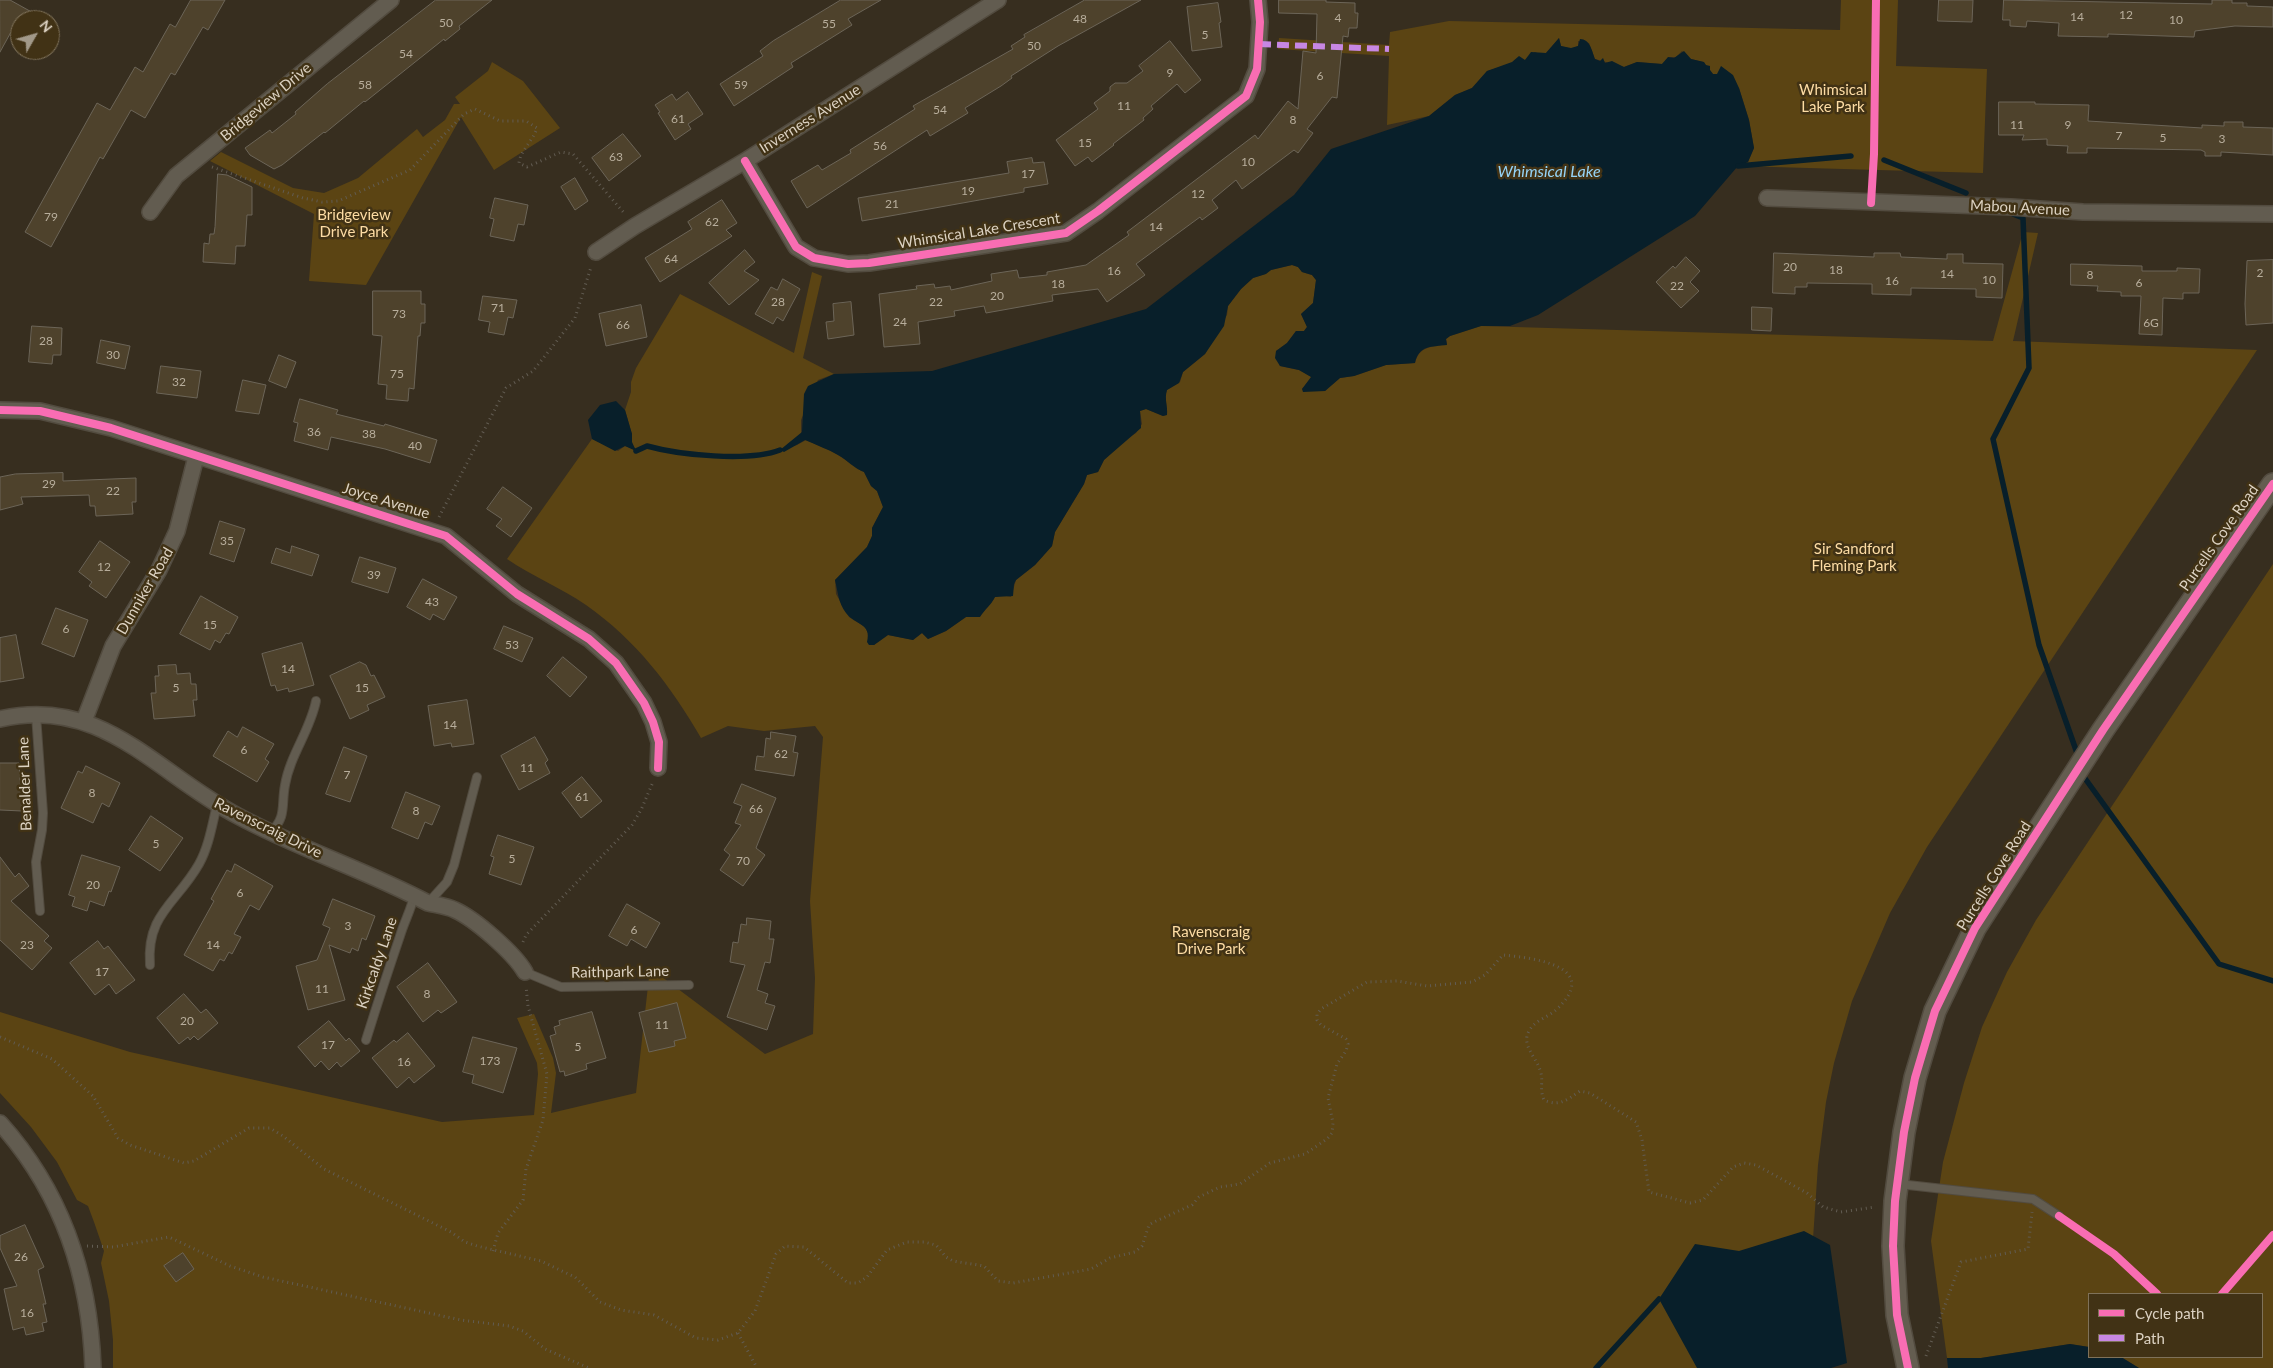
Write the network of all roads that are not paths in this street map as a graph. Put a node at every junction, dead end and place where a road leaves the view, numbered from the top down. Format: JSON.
{"nodes":[{"id":1,"x":391,"y":0,"type":"edge"},
{"id":2,"x":998,"y":0,"type":"edge"},
{"id":3,"x":1258,"y":0,"type":"edge"},
{"id":4,"x":746,"y":160,"type":"junction"},
{"id":5,"x":1767,"y":198,"type":"dead end"},
{"id":6,"x":150,"y":212,"type":"dead end"},
{"id":7,"x":2273,"y":214,"type":"edge"},
{"id":8,"x":596,"y":252,"type":"road end"},
{"id":9,"x":0,"y":410,"type":"edge"},
{"id":10,"x":196,"y":457,"type":"junction"},
{"id":11,"x":2273,"y":484,"type":"edge"},
{"id":12,"x":316,"y":700,"type":"dead end"},
{"id":13,"x":36,"y":715,"type":"junction"},
{"id":14,"x":0,"y":720,"type":"edge"},
{"id":15,"x":84,"y":721,"type":"junction"},
{"id":16,"x":658,"y":768,"type":"road end"},
{"id":17,"x":477,"y":777,"type":"dead end"},
{"id":18,"x":217,"y":805,"type":"junction"},
{"id":19,"x":271,"y":832,"type":"junction"},
{"id":20,"x":414,"y":896,"type":"junction"},
{"id":21,"x":428,"y":903,"type":"junction"},
{"id":22,"x":40,"y":912,"type":"dead end"},
{"id":23,"x":150,"y":966,"type":"dead end"},
{"id":24,"x":521,"y":966,"type":"joint"},
{"id":25,"x":689,"y":985,"type":"dead end"},
{"id":26,"x":366,"y":1040,"type":"dead end"},
{"id":27,"x":0,"y":1123,"type":"edge"},
{"id":28,"x":1896,"y":1193,"type":"junction"},
{"id":29,"x":2059,"y":1216,"type":"road end"},
{"id":30,"x":1916,"y":1364,"type":"edge"},
{"id":31,"x":93,"y":1368,"type":"edge"}],
"edges":[{"from":1,"to":6,"type":"street","name":"Bridgeview Drive"},
{"from":2,"to":4,"type":"street","name":"Inverness Avenue"},
{"from":3,"to":4,"type":"street","name":"Whimsical Lake Crescent"},
{"from":4,"to":8,"type":"street","name":"Inverness Avenue"},
{"from":5,"to":7,"type":"street","name":"Mabou Avenue"},
{"from":9,"to":10,"type":"street","name":"Joyce Avenue"},
{"from":10,"to":15,"type":"street","name":"Dunniker Road"},
{"from":10,"to":16,"type":"street","name":"Joyce Avenue"},
{"from":11,"to":28,"type":"main road","name":"Purcells Cove Road"},
{"from":12,"to":19,"type":"lane"},
{"from":13,"to":14,"type":"street","name":"Ravenscraig Drive"},
{"from":13,"to":15,"type":"street","name":"Ravenscraig Drive"},
{"from":13,"to":22,"type":"lane","name":"Benalder Lane"},
{"from":15,"to":18,"type":"street","name":"Ravenscraig Drive"},
{"from":17,"to":21,"type":"lane"},
{"from":18,"to":19,"type":"street","name":"Ravenscraig Drive"},
{"from":18,"to":23,"type":"lane"},
{"from":19,"to":20,"type":"street","name":"Ravenscraig Drive"},
{"from":20,"to":21,"type":"street","name":"Ravenscraig Drive"},
{"from":20,"to":26,"type":"lane","name":"Kirkcaldy Lane"},
{"from":21,"to":24,"type":"street","name":"Ravenscraig Drive"},
{"from":24,"to":25,"type":"lane","name":"Raithpark Lane"},
{"from":27,"to":31,"type":"street"},
{"from":28,"to":29,"type":"lane"},
{"from":28,"to":30,"type":"main road","name":"Purcells Cove Road"}]}
